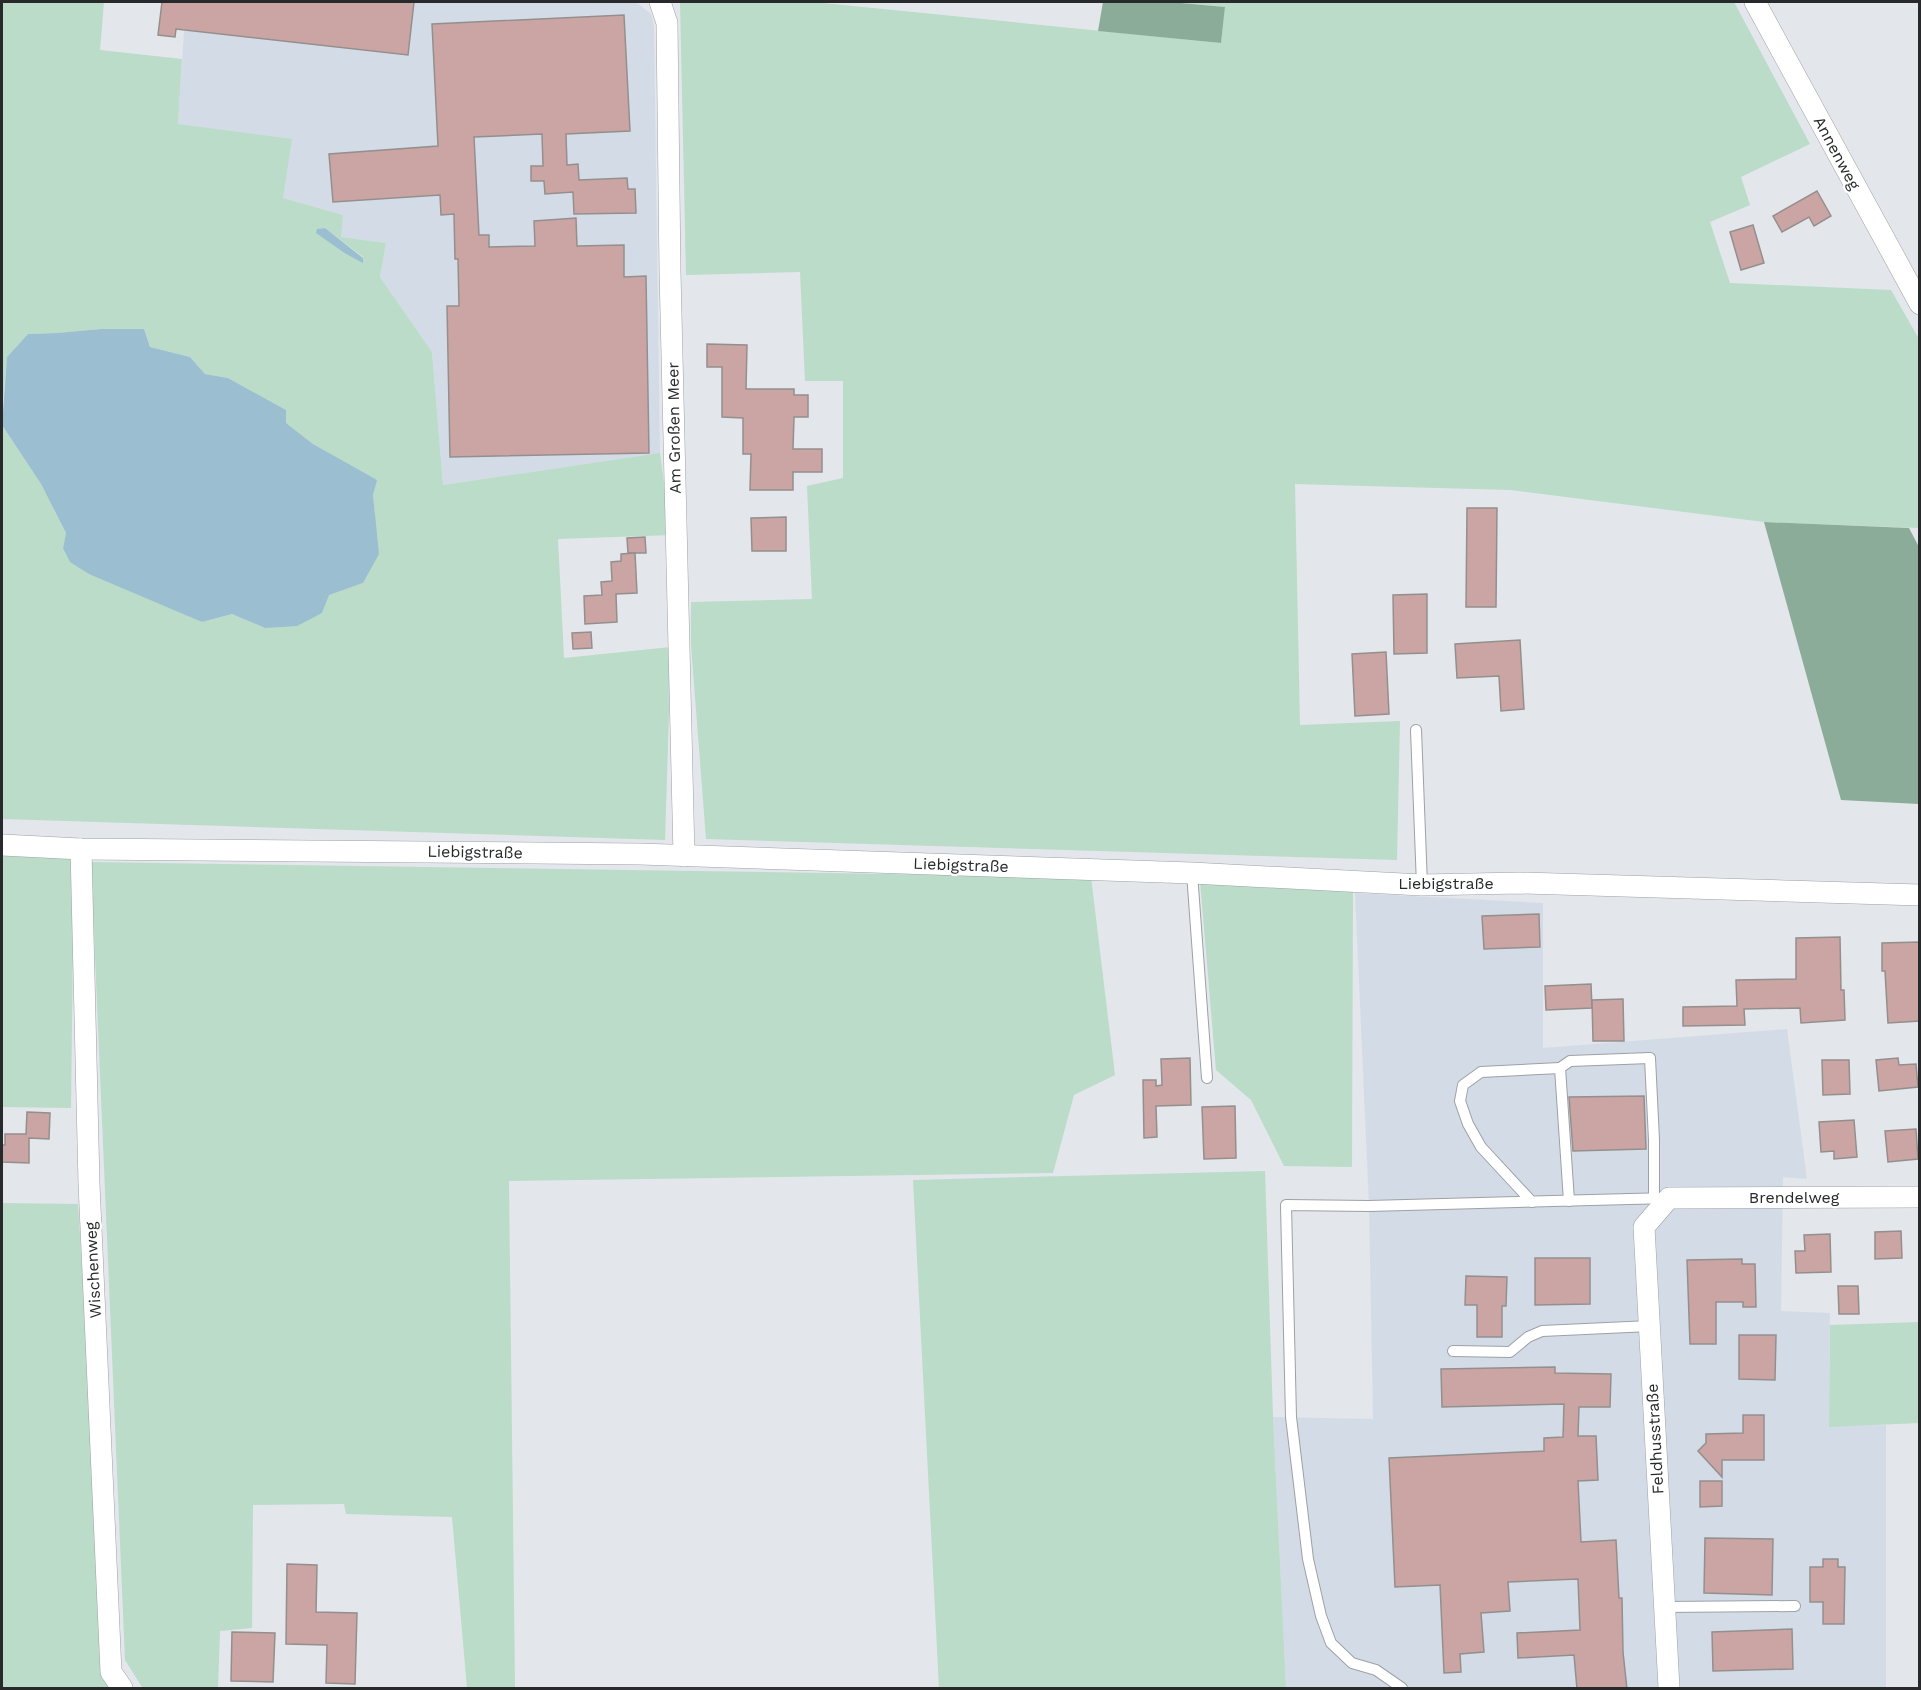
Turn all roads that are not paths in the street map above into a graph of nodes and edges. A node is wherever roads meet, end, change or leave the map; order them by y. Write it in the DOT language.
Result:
graph roads {
  1 [pos="660,2"];
  2 [pos="1755,2"];
  3 [pos="1920,304"];
  4 [pos="1416,730"];
  5 [pos="2,845"];
  6 [pos="81,849"];
  7 [pos="684,856"];
  8 [pos="1192,873"];
  9 [pos="1422,885"];
  10 [pos="1920,895"];
  11 [pos="1560,1068"];
  12 [pos="1207,1078"];
  13 [pos="1920,1197"];
  14 [pos="1662,1198"];
  15 [pos="1569,1201"];
  16 [pos="1532,1202"];
  17 [pos="1650,1326"];
  18 [pos="1453,1351"];
  19 [pos="1795,1606"];
  20 [pos="1664,1607"];
  21 [pos="122,1689"];
  22 [pos="1402,1689"];
  23 [pos="1669,1689"];
  1 -- 7 [label="street, Am Großen Meer"];
  2 -- 3 [label="street, Annenweg"];
  4 -- 9 [label="lane"];
  5 -- 6 [label="street, Liebigstraße"];
  6 -- 7 [label="street, Liebigstraße"];
  6 -- 21 [label="street, Wischenweg"];
  7 -- 8 [label="street, Liebigstraße"];
  8 -- 9 [label="street, Liebigstraße"];
  8 -- 12 [label="lane"];
  9 -- 10 [label="street, Liebigstraße"];
  11 -- 14 [label="lane"];
  11 -- 15 [label="lane"];
  11 -- 16 [label="lane"];
  13 -- 14 [label="street, Brendelweg"];
  14 -- 15 [label="lane"];
  14 -- 17 [label="street, Feldhusstraße"];
  15 -- 16 [label="lane"];
  16 -- 22 [label="lane"];
  17 -- 18 [label="lane"];
  17 -- 20 [label="street, Feldhusstraße"];
  19 -- 20 [label="lane"];
  20 -- 23 [label="street, Feldhusstraße"];
}
